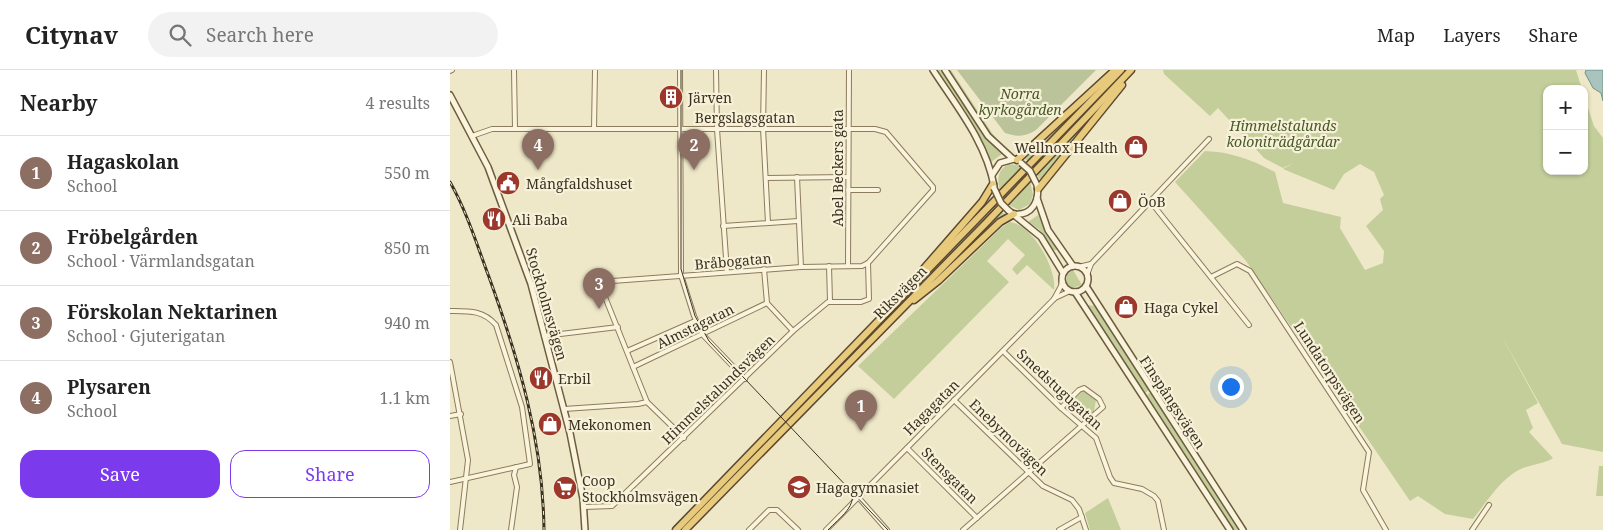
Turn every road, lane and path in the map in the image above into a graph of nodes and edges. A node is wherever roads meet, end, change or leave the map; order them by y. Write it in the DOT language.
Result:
graph roads {
  1 [pos="514,70"];
  2 [pos="595,70"];
  3 [pos="680,70"];
  4 [pos="716,70"];
  5 [pos="764,70"];
  6 [pos="849,70"];
  7 [pos="933,70"];
  8 [pos="945,70"];
  9 [pos="1115,70"];
  10 [pos="1122,70"];
  11 [pos="1133,70"];
  12 [pos="450,95"];
  13 [pos="717,128"];
  14 [pos="763,128"];
  15 [pos="848,128"];
  16 [pos="515,129"];
  17 [pos="594,129"];
  18 [pos="680,129"];
  19 [pos="472,136"];
  20 [pos="1210,140"];
  21 [pos="1017,160"];
  22 [pos="992,175"];
  23 [pos="766,178"];
  24 [pos="797,178"];
  25 [pos="848,178"];
  26 [pos="994,186"];
  27 [pos="1037,186"];
  28 [pos="848,190"];
  29 [pos="878,190"];
  30 [pos="1037,198"];
  31 [pos="1150,201"];
  32 [pos="1011,212"];
  33 [pos="798,221"];
  34 [pos="768,223"];
  35 [pos="723,226"];
  36 [pos="868,263"];
  37 [pos="1091,264"];
  38 [pos="829,266"];
  39 [pos="848,266"];
  40 [pos="1075,266"];
  41 [pos="801,267"];
  42 [pos="764,269"];
  43 [pos="726,272"];
  44 [pos="1087,274"];
  45 [pos="681,275"];
  46 [pos="1062,276"];
  47 [pos="1211,277"];
  48 [pos="1086,286"];
  49 [pos="1073,291"];
  50 [pos="830,301"];
  51 [pos="1052,301"];
  52 [pos="766,303"];
  53 [pos="897,303"];
  54 [pos="450,311"];
  55 [pos="899,311"];
  56 [pos="696,321"];
  57 [pos="1249,326"];
  58 [pos="618,327"];
  59 [pos="793,331"];
  60 [pos="703,335"];
  61 [pos="544,336"];
  62 [pos="627,351"];
  63 [pos="1003,351"];
  64 [pos="450,362"];
  65 [pos="633,367"];
  66 [pos="745,379"];
  67 [pos="954,400"];
  68 [pos="648,402"];
  69 [pos="1061,408"];
  70 [pos="564,409"];
  71 [pos="461,414"];
  72 [pos="450,416"];
  73 [pos="1082,426"];
  74 [pos="684,438"];
  75 [pos="907,448"];
  76 [pos="516,467"];
  77 [pos="1028,471"];
  78 [pos="465,479"];
  79 [pos="450,482"];
  80 [pos="858,498"];
  81 [pos="1489,505"];
  82 [pos="584,507"];
  83 [pos="1082,517"];
  84 [pos="977,518"];
  85 [pos="460,530"];
  86 [pos="511,530"];
  87 [pos="584,530"];
  88 [pos="676,530"];
  89 [pos="685,530"];
  90 [pos="749,530"];
  91 [pos="798,530"];
  92 [pos="826,530"];
  93 [pos="887,530"];
  94 [pos="963,530"];
  95 [pos="1059,530"];
  96 [pos="1086,530"];
  97 [pos="1164,530"];
  98 [pos="1230,530"];
  99 [pos="1243,530"];
  100 [pos="1386,530"];
  101 [pos="1472,530"];
  1 -- 16 [label="street"];
  2 -- 17 [label="street"];
  3 -- 18 [label="street"];
  4 -- 13 [label="street"];
  5 -- 14 [label="street"];
  6 -- 15 [label="street, Abel Beckers gata"];
  7 -- 22 [label="main road"];
  8 -- 21 [label="main road"];
  9 -- 21 [label="highway"];
  10 -- 53 [label="highway, Riksvägen"];
  11 -- 27 [label="highway"];
  11 -- 55 [label="highway, Riksvägen"];
  12 -- 19 [label="main road, Stockholmsvägen"];
  13 -- 14 [label="street, Bergslagsgatan"];
  13 -- 18 [label="street, Bergslagsgatan"];
  13 -- 35 [label="street"];
  14 -- 15 [label="street, Bergslagsgatan"];
  14 -- 23 [label="street"];
  15 -- 25 [label="street, Abel Beckers gata"];
  15 -- 36 [label="street, Bergslagsgatan"];
  16 -- 17 [label="street, Bergslagsgatan"];
  16 -- 19 [label="street, Bergslagsgatan"];
  17 -- 18 [label="street, Bergslagsgatan"];
  18 -- 45 [label="street"];
  19 -- 61 [label="main road, Stockholmsvägen"];
  20 -- 31 [label="street"];
  21 -- 22 [label="main road"];
  21 -- 27 [label="main road, bridge"];
  22 -- 26 [label="main road"];
  23 -- 24 [label="street"];
  23 -- 34 [label="street"];
  24 -- 25 [label="street"];
  24 -- 33 [label="street"];
  25 -- 28 [label="street, Abel Beckers gata"];
  26 -- 32 [label="main road, bridge"];
  26 -- 53 [label="highway"];
  27 -- 30 [label="main road"];
  28 -- 29 [label="street"];
  28 -- 39 [label="street, Abel Beckers gata"];
  30 -- 32 [label="main road"];
  30 -- 40 [label="main road"];
  31 -- 37 [label="street"];
  31 -- 47 [label="street"];
  32 -- 46 [label="main road"];
  32 -- 55 [label="highway"];
  33 -- 34 [label="street"];
  33 -- 41 [label="street"];
  34 -- 35 [label="street"];
  35 -- 43 [label="street"];
  36 -- 39 [label="street, Bråbogatan"];
  36 -- 50 [label="street"];
  37 -- 40 [label="street"];
  37 -- 44 [label="street"];
  38 -- 39 [label="street, Bråbogatan"];
  38 -- 41 [label="street, Bråbogatan"];
  38 -- 50 [label="street"];
  40 -- 44 [label="main road"];
  40 -- 46 [label="main road"];
  41 -- 42 [label="street, Bråbogatan"];
  42 -- 43 [label="street, Bråbogatan"];
  42 -- 52 [label="street"];
  43 -- 45 [label="street, Bråbogatan"];
  44 -- 48 [label="main road"];
  45 -- 56 [label="street"];
  45 -- 58 [label="street, Bråbogatan"];
  46 -- 49 [label="main road"];
  46 -- 51 [label="street, Hagagatan"];
  47 -- 57 [label="street"];
  47 -- 100 [label="street, Lundatorpsvägen"];
  48 -- 49 [label="main road"];
  48 -- 99 [label="main road, Finspångsvägen"];
  49 -- 51 [label="street, Hagagatan"];
  49 -- 98 [label="main road, Finspångsvägen"];
  50 -- 59 [label="street, Himmelstalundsvägen"];
  51 -- 63 [label="street, Hagagatan"];
  52 -- 59 [label="street"];
  52 -- 60 [label="street, Almstagatan"];
  53 -- 88 [label="highway, Riksvägen"];
  54 -- 76 [label="street"];
  55 -- 89 [label="highway, Riksvägen"];
  56 -- 60 [label="street"];
  56 -- 62 [label="street"];
  58 -- 61 [label="street"];
  58 -- 62 [label="street"];
  59 -- 66 [label="street, Himmelstalundsvägen"];
  60 -- 65 [label="street, Almstagatan"];
  60 -- 66 [label="street"];
  61 -- 70 [label="main road, Stockholmsvägen"];
  62 -- 65 [label="street"];
  63 -- 67 [label="street, Hagagatan"];
  63 -- 69 [label="street, Smedstugugatan"];
  64 -- 71 [label="street"];
  65 -- 68 [label="street"];
  66 -- 74 [label="street, Himmelstalundsvägen"];
  67 -- 75 [label="street, Hagagatan"];
  67 -- 77 [label="street, Enebymovägen"];
  68 -- 70 [label="street"];
  68 -- 74 [label="street"];
  69 -- 73 [label="street, Smedstugugatan"];
  69 -- 73 [label="street"];
  70 -- 82 [label="main road, Stockholmsvägen"];
  71 -- 72 [label="street"];
  71 -- 78 [label="street"];
  73 -- 77 [label="street"];
  73 -- 97 [label="street, Smedstugugatan"];
  74 -- 82 [label="street, Himmelstalundsvägen"];
  75 -- 80 [label="street, Hagagatan"];
  75 -- 84 [label="street, Stensgatan"];
  76 -- 78 [label="street"];
  76 -- 86 [label="street"];
  77 -- 83 [label="street, Enebymovägen"];
  77 -- 84 [label="street"];
  78 -- 79 [label="street"];
  78 -- 85 [label="street"];
  80 -- 92 [label="street, Hagagatan"];
  80 -- 93 [label="street"];
  81 -- 101 [label="street"];
  82 -- 87 [label="main road, Stockholmsvägen"];
  83 -- 95 [label="street"];
  83 -- 96 [label="street, Enebymovägen"];
  84 -- 94 [label="street"];
  90 -- 91 [label="street"];
}
